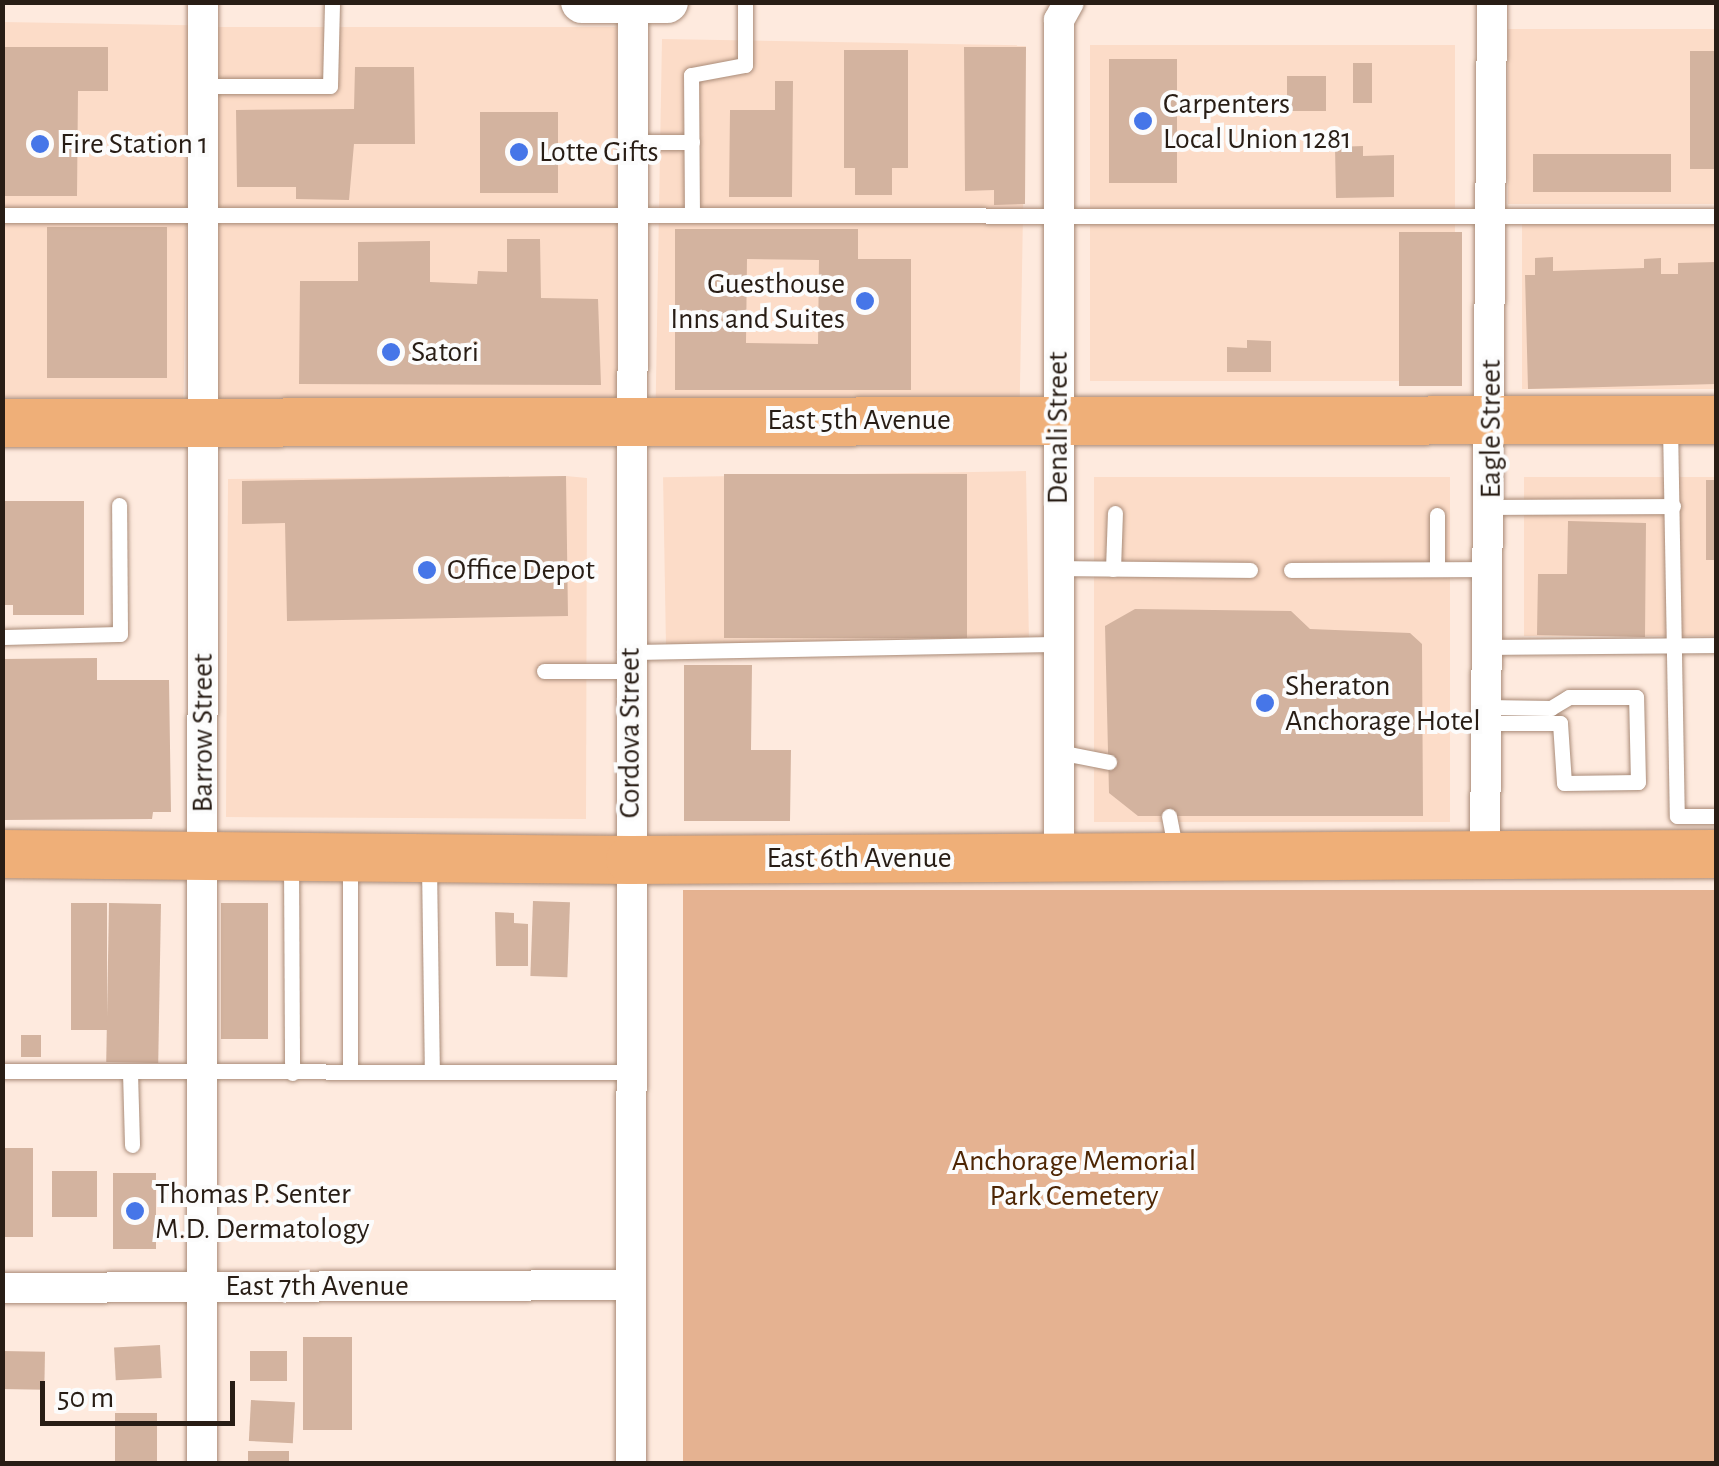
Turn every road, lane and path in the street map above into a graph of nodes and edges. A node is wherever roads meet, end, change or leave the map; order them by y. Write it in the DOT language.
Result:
graph roads {
  1 [pos="203,2"];
  2 [pos="332,2"];
  3 [pos="582,2"];
  4 [pos="667,2"];
  5 [pos="745,2"];
  6 [pos="1069,2"];
  7 [pos="1492,2"];
  8 [pos="633,3"];
  9 [pos="203,86"];
  10 [pos="632,142"];
  11 [pos="692,142"];
  12 [pos="2,215"];
  13 [pos="203,215"];
  14 [pos="631,215"];
  15 [pos="692,215"];
  16 [pos="1058,215"];
  17 [pos="1492,216"];
  18 [pos="1716,216"];
  19 [pos="629,420"];
  20 [pos="1057,420"];
  21 [pos="1491,420"];
  22 [pos="1693,420"];
  23 [pos="2,422"];
  24 [pos="204,422"];
  25 [pos="119,505"];
  26 [pos="1672,506"];
  27 [pos="1490,507"];
  28 [pos="1114,513"];
  29 [pos="1437,515"];
  30 [pos="1058,568"];
  31 [pos="1113,569"];
  32 [pos="1437,569"];
  33 [pos="1489,569"];
  34 [pos="1250,570"];
  35 [pos="1291,570"];
  36 [pos="2,636"];
  37 [pos="1058,644"];
  38 [pos="1716,645"];
  39 [pos="1674,646"];
  40 [pos="1488,647"];
  41 [pos="630,662"];
  42 [pos="544,671"];
  43 [pos="1487,715"];
  44 [pos="1059,752"];
  45 [pos="1109,762"];
  46 [pos="1716,816"];
  47 [pos="203,852"];
  48 [pos="291,853"];
  49 [pos="2,854"];
  50 [pos="1716,854"];
  51 [pos="350,855"];
  52 [pos="1485,855"];
  53 [pos="429,856"];
  54 [pos="1059,856"];
  55 [pos="630,860"];
  56 [pos="2,1070"];
  57 [pos="130,1072"];
  58 [pos="203,1072"];
  59 [pos="292,1072"];
  60 [pos="350,1072"];
  61 [pos="432,1072"];
  62 [pos="630,1072"];
  63 [pos="132,1145"];
  64 [pos="631,1285"];
  65 [pos="202,1286"];
  66 [pos="2,1288"];
  67 [pos="202,1464"];
  68 [pos="631,1464"];
  1 -- 9 [label="street, Barrow Street"];
  2 -- 9 [label="lane"];
  3 -- 8 [label="main road"];
  4 -- 8 [label="main road"];
  5 -- 11 [label="lane"];
  6 -- 16 [label="street, Denali Street"];
  7 -- 17 [label="street, Eagle Street"];
  8 -- 10 [label="street, Cordova Street"];
  9 -- 13 [label="street, Barrow Street"];
  10 -- 11 [label="lane"];
  10 -- 14 [label="street, Cordova Street"];
  11 -- 15 [label="lane"];
  12 -- 13 [label="lane"];
  13 -- 14 [label="lane"];
  13 -- 24 [label="street, Barrow Street"];
  14 -- 15 [label="lane"];
  14 -- 19 [label="street, Cordova Street"];
  15 -- 16 [label="lane"];
  16 -- 17 [label="lane"];
  16 -- 20 [label="street, Denali Street"];
  17 -- 18 [label="lane"];
  17 -- 21 [label="street, Eagle Street"];
  19 -- 20 [label="main road, East 5th Avenue"];
  19 -- 24 [label="main road, East 5th Avenue"];
  19 -- 41 [label="street, Cordova Street"];
  20 -- 21 [label="main road, East 5th Avenue"];
  20 -- 30 [label="street, Denali Street"];
  21 -- 22 [label="main road, East 5th Avenue"];
  21 -- 27 [label="street, Eagle Street"];
  22 -- 26 [label="lane"];
  23 -- 24 [label="main road, East 5th Avenue"];
  24 -- 47 [label="street, Barrow Street"];
  25 -- 36 [label="lane"];
  26 -- 27 [label="lane"];
  26 -- 39 [label="lane"];
  27 -- 33 [label="street, Eagle Street"];
  28 -- 31 [label="lane"];
  29 -- 32 [label="lane"];
  30 -- 31 [label="lane"];
  30 -- 37 [label="street, Denali Street"];
  31 -- 34 [label="lane"];
  32 -- 33 [label="lane"];
  32 -- 35 [label="lane"];
  33 -- 40 [label="street, Eagle Street"];
  37 -- 41 [label="lane"];
  37 -- 44 [label="street, Denali Street"];
  38 -- 39 [label="lane"];
  39 -- 40 [label="lane"];
  39 -- 46 [label="lane"];
  40 -- 43 [label="street, Eagle Street"];
  41 -- 42 [label="lane"];
  41 -- 55 [label="street, Cordova Street"];
  43 -- 43 [label="lane"];
  43 -- 52 [label="street, Eagle Street"];
  44 -- 45 [label="lane"];
  44 -- 54 [label="street, Denali Street"];
  47 -- 48 [label="main road, East 6th Avenue"];
  47 -- 49 [label="main road, East 6th Avenue"];
  47 -- 58 [label="street, Barrow Street"];
  48 -- 51 [label="main road, East 6th Avenue"];
  48 -- 59 [label="lane"];
  50 -- 52 [label="main road, East 6th Avenue"];
  51 -- 53 [label="main road, East 6th Avenue"];
  51 -- 60 [label="lane"];
  52 -- 54 [label="main road, East 6th Avenue"];
  53 -- 55 [label="main road, East 6th Avenue"];
  53 -- 61 [label="lane"];
  54 -- 55 [label="main road, East 6th Avenue"];
  55 -- 62 [label="street, Cordova Street"];
  56 -- 57 [label="lane"];
  57 -- 58 [label="lane"];
  57 -- 63 [label="lane"];
  58 -- 59 [label="lane"];
  58 -- 65 [label="street, Barrow Street"];
  59 -- 60 [label="lane"];
  60 -- 61 [label="lane"];
  61 -- 62 [label="lane"];
  62 -- 64 [label="street, Cordova Street"];
  64 -- 65 [label="street, East 7th Avenue"];
  64 -- 68 [label="street, Cordova Street"];
  65 -- 66 [label="street, East 7th Avenue"];
  65 -- 67 [label="street, Barrow Street"];
}
